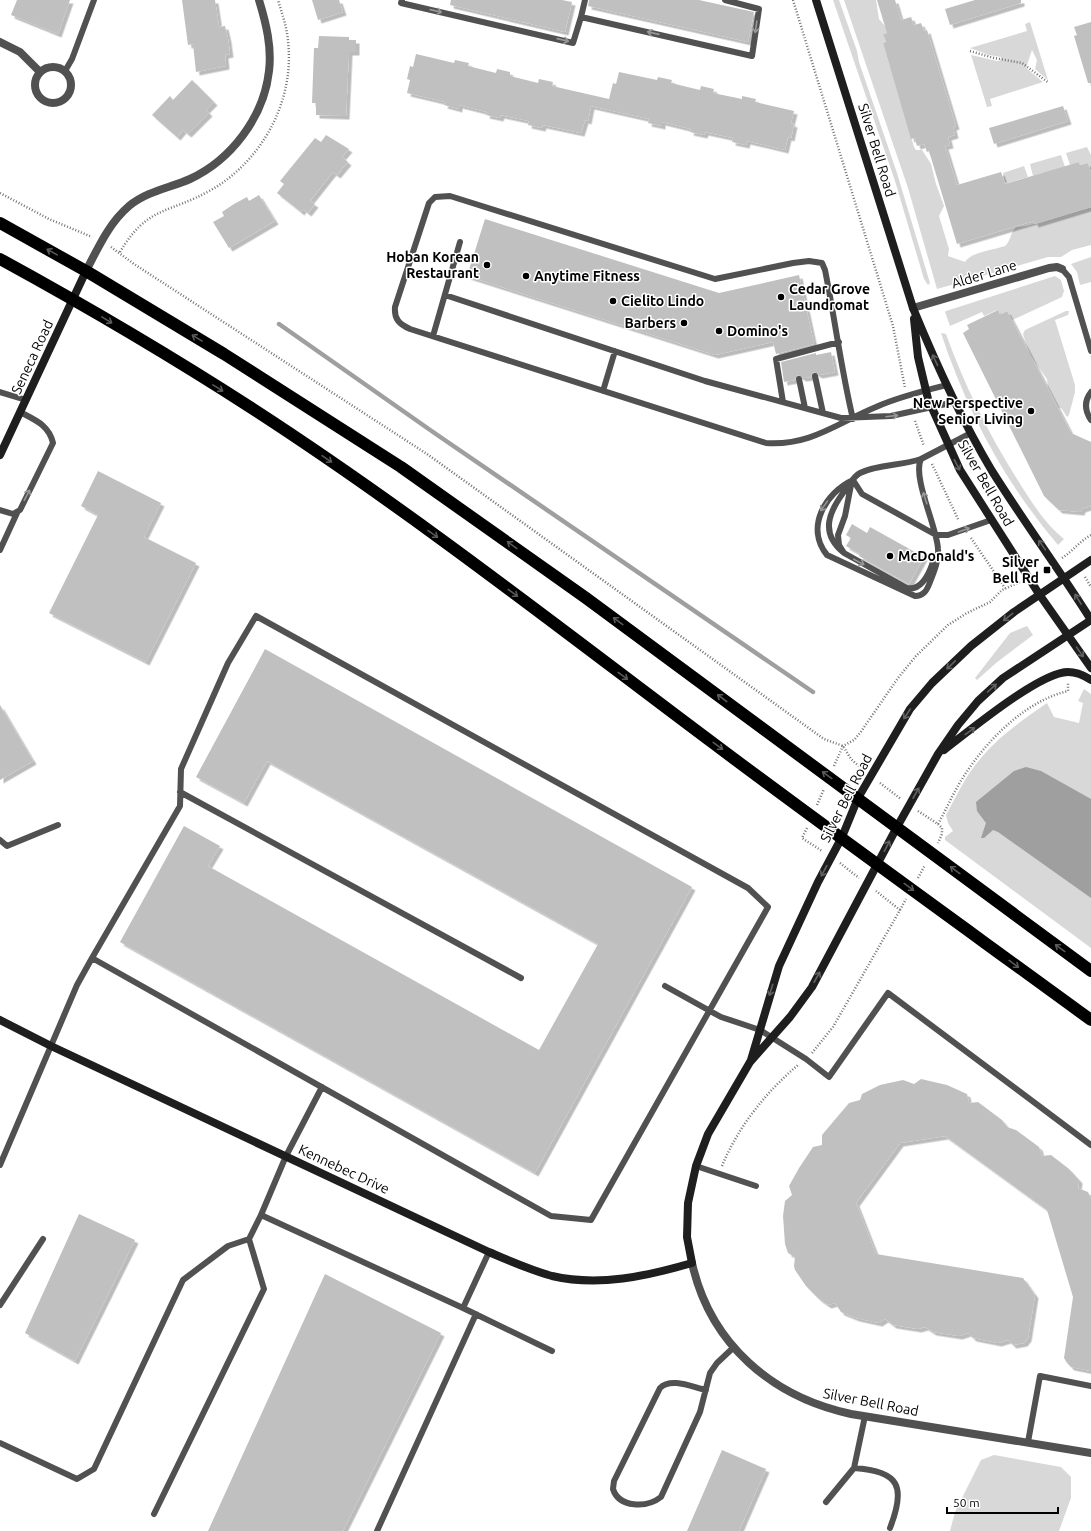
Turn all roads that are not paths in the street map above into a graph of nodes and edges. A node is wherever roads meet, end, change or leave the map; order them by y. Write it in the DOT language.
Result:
graph roads {
  1 [pos="94,0"];
  2 [pos="259,0"];
  3 [pos="402,0"];
  4 [pos="585,0"];
  5 [pos="725,0"];
  6 [pos="816,0"];
  7 [pos="581,17"];
  8 [pos="0,42"];
  9 [pos="65,71"];
  10 [pos="40,72"];
  11 [pos="0,223"];
  12 [pos="460,242"];
  13 [pos="0,259"];
  14 [pos="1062,268"];
  15 [pos="86,271"];
  16 [pos="445,295"];
  17 [pos="73,300"];
  18 [pos="913,308"];
  19 [pos="432,336"];
  20 [pos="839,342"];
  21 [pos="810,350"];
  22 [pos="615,351"];
  23 [pos="1091,351"];
  24 [pos="812,356"];
  25 [pos="816,376"];
  26 [pos="799,379"];
  27 [pos="946,385"];
  28 [pos="926,390"];
  29 [pos="603,391"];
  30 [pos="0,392"];
  31 [pos="1091,392"];
  32 [pos="26,400"];
  33 [pos="783,402"];
  34 [pos="954,402"];
  35 [pos="805,408"];
  36 [pos="932,409"];
  37 [pos="20,412"];
  38 [pos="823,413"];
  39 [pos="853,419"];
  40 [pos="1091,420"];
  41 [pos="971,433"];
  42 [pos="948,446"];
  43 [pos="0,455"];
  44 [pos="921,459"];
  45 [pos="853,480"];
  46 [pos="0,510"];
  47 [pos="17,513"];
  48 [pos="991,520"];
  49 [pos="936,535"];
  50 [pos="0,550"];
  51 [pos="844,553"];
  52 [pos="1091,560"];
  53 [pos="1064,577"];
  54 [pos="1040,594"];
  55 [pos="1091,620"];
  56 [pos="1068,635"];
  57 [pos="1091,668"];
  58 [pos="1091,680"];
  59 [pos="938,754"];
  60 [pos="180,792"];
  61 [pos="858,798"];
  62 [pos="58,825"];
  63 [pos="897,827"];
  64 [pos="842,837"];
  65 [pos="0,840"];
  66 [pos="878,864"];
  67 [pos="92,958"];
  68 [pos="1091,971"];
  69 [pos="521,978"];
  70 [pos="665,986"];
  71 [pos="710,1011"];
  72 [pos="0,1020"];
  73 [pos="1091,1020"];
  74 [pos="760,1030"];
  75 [pos="772,1037"];
  76 [pos="51,1046"];
  77 [pos="750,1062"];
  78 [pos="322,1087"];
  79 [pos="1091,1145"];
  80 [pos="286,1156"];
  81 [pos="0,1165"];
  82 [pos="696,1166"];
  83 [pos="756,1186"];
  84 [pos="260,1215"];
  85 [pos="43,1239"];
  86 [pos="249,1239"];
  87 [pos="489,1252"];
  88 [pos="692,1263"];
  89 [pos="0,1304"];
  90 [pos="463,1308"];
  91 [pos="476,1314"];
  92 [pos="734,1347"];
  93 [pos="552,1351"];
  94 [pos="1091,1386"];
  95 [pos="706,1390"];
  96 [pos="865,1416"];
  97 [pos="1028,1442"];
  98 [pos="0,1443"];
  99 [pos="1091,1453"];
  100 [pos="854,1468"];
  101 [pos="826,1502"];
  102 [pos="154,1514"];
  103 [pos="890,1528"];
  104 [pos="378,1531"];
  1 -- 9 [label="lane"];
  2 -- 15 [label="street"];
  3 -- 7 [label="lane, one-way"];
  4 -- 7 [label="lane"];
  5 -- 7 [label="lane, one-way"];
  6 -- 18 [label="street, Silver Bell Road"];
  8 -- 10 [label="street"];
  9 -- 10 [label="street"];
  9 -- 10 [label="street"];
  15 -- 11 [label="highway, one-way"];
  12 -- 16 [label="lane"];
  13 -- 17 [label="highway"];
  14 -- 18 [label="street, Alder Lane"];
  14 -- 23 [label="lane"];
  15 -- 17 [label="street, Seneca Road"];
  61 -- 15 [label="highway, one-way"];
  16 -- 19 [label="lane"];
  16 -- 22 [label="lane"];
  17 -- 32 [label="street, Seneca Road"];
  17 -- 64 [label="highway, one-way"];
  27 -- 18 [label="street, Silver Bell Road, one-way"];
  18 -- 28 [label="street, Silver Bell Road"];
  19 -- 20 [label="lane"];
  19 -- 29 [label="lane"];
  20 -- 21 [label="lane"];
  20 -- 39 [label="lane"];
  21 -- 24 [label="lane"];
  21 -- 33 [label="lane"];
  22 -- 29 [label="lane"];
  22 -- 33 [label="lane"];
  25 -- 38 [label="lane"];
  26 -- 35 [label="lane"];
  27 -- 28 [label="lane"];
  27 -- 34 [label="street, Silver Bell Road"];
  28 -- 36 [label="street, Silver Bell Road"];
  28 -- 39 [label="lane"];
  29 -- 39 [label="lane"];
  30 -- 32 [label="lane"];
  31 -- 40 [label="lane"];
  32 -- 37 [label="street, Seneca Road"];
  33 -- 35 [label="lane"];
  34 -- 36 [label="lane"];
  34 -- 41 [label="street, Silver Bell Road"];
  35 -- 38 [label="lane"];
  39 -- 36 [label="lane, one-way"];
  36 -- 42 [label="street, Silver Bell Road"];
  37 -- 43 [label="street, Seneca Road"];
  47 -- 37 [label="lane, one-way"];
  38 -- 39 [label="lane"];
  41 -- 42 [label="lane"];
  53 -- 41 [label="street, Silver Bell Road, one-way"];
  42 -- 44 [label="lane"];
  42 -- 48 [label="street, Silver Bell Road, one-way"];
  44 -- 45 [label="lane"];
  49 -- 44 [label="lane, one-way"];
  45 -- 49 [label="lane"];
  45 -- 49 [label="lane, one-way"];
  45 -- 51 [label="lane"];
  45 -- 51 [label="lane"];
  46 -- 47 [label="lane"];
  47 -- 50 [label="lane"];
  49 -- 48 [label="lane, one-way"];
  48 -- 54 [label="street, Silver Bell Road"];
  51 -- 49 [label="lane, one-way"];
  52 -- 53 [label="street"];
  53 -- 54 [label="street, Silver Bell Road"];
  55 -- 53 [label="street, Silver Bell Road, one-way"];
  54 -- 56 [label="street, Silver Bell Road"];
  54 -- 61 [label="street, Silver Bell Road, one-way"];
  55 -- 56 [label="street, Silver Bell Road"];
  56 -- 57 [label="street, one-way"];
  59 -- 56 [label="street, Silver Bell Road, one-way"];
  59 -- 58 [label="street, one-way"];
  63 -- 59 [label="street, Silver Bell Road, one-way"];
  60 -- 67 [label="lane"];
  60 -- 69 [label="lane"];
  60 -- 71 [label="lane"];
  61 -- 63 [label="highway"];
  61 -- 64 [label="street, Silver Bell Road"];
  62 -- 65 [label="lane"];
  66 -- 63 [label="street, Silver Bell Road, one-way"];
  68 -- 63 [label="highway, one-way"];
  64 -- 66 [label="highway"];
  64 -- 74 [label="street, Silver Bell Road, one-way"];
  66 -- 73 [label="highway, one-way"];
  75 -- 66 [label="street, Silver Bell Road, one-way"];
  67 -- 76 [label="lane"];
  67 -- 78 [label="lane"];
  70 -- 71 [label="lane"];
  71 -- 74 [label="lane"];
  71 -- 78 [label="lane"];
  72 -- 76 [label="street, Kennebec Drive"];
  74 -- 75 [label="lane"];
  74 -- 77 [label="street, Silver Bell Road"];
  75 -- 77 [label="street, Silver Bell Road"];
  75 -- 79 [label="lane"];
  76 -- 80 [label="street, Kennebec Drive"];
  76 -- 81 [label="lane"];
  77 -- 82 [label="street, Silver Bell Road"];
  78 -- 80 [label="lane"];
  80 -- 84 [label="lane"];
  80 -- 87 [label="street, Kennebec Drive"];
  82 -- 83 [label="lane"];
  82 -- 88 [label="street, Silver Bell Road"];
  84 -- 86 [label="lane"];
  84 -- 90 [label="lane"];
  85 -- 89 [label="lane"];
  86 -- 98 [label="lane"];
  86 -- 102 [label="lane"];
  87 -- 88 [label="street, Kennebec Drive"];
  87 -- 90 [label="lane"];
  88 -- 92 [label="street, Silver Bell Road"];
  90 -- 91 [label="lane"];
  91 -- 93 [label="lane"];
  91 -- 104 [label="lane"];
  92 -- 95 [label="lane"];
  92 -- 96 [label="street, Silver Bell Road"];
  94 -- 97 [label="lane"];
  95 -- 95 [label="lane"];
  96 -- 97 [label="street, Silver Bell Road"];
  96 -- 100 [label="lane"];
  97 -- 99 [label="street, Silver Bell Road"];
  100 -- 101 [label="lane"];
  100 -- 103 [label="lane"];
}
